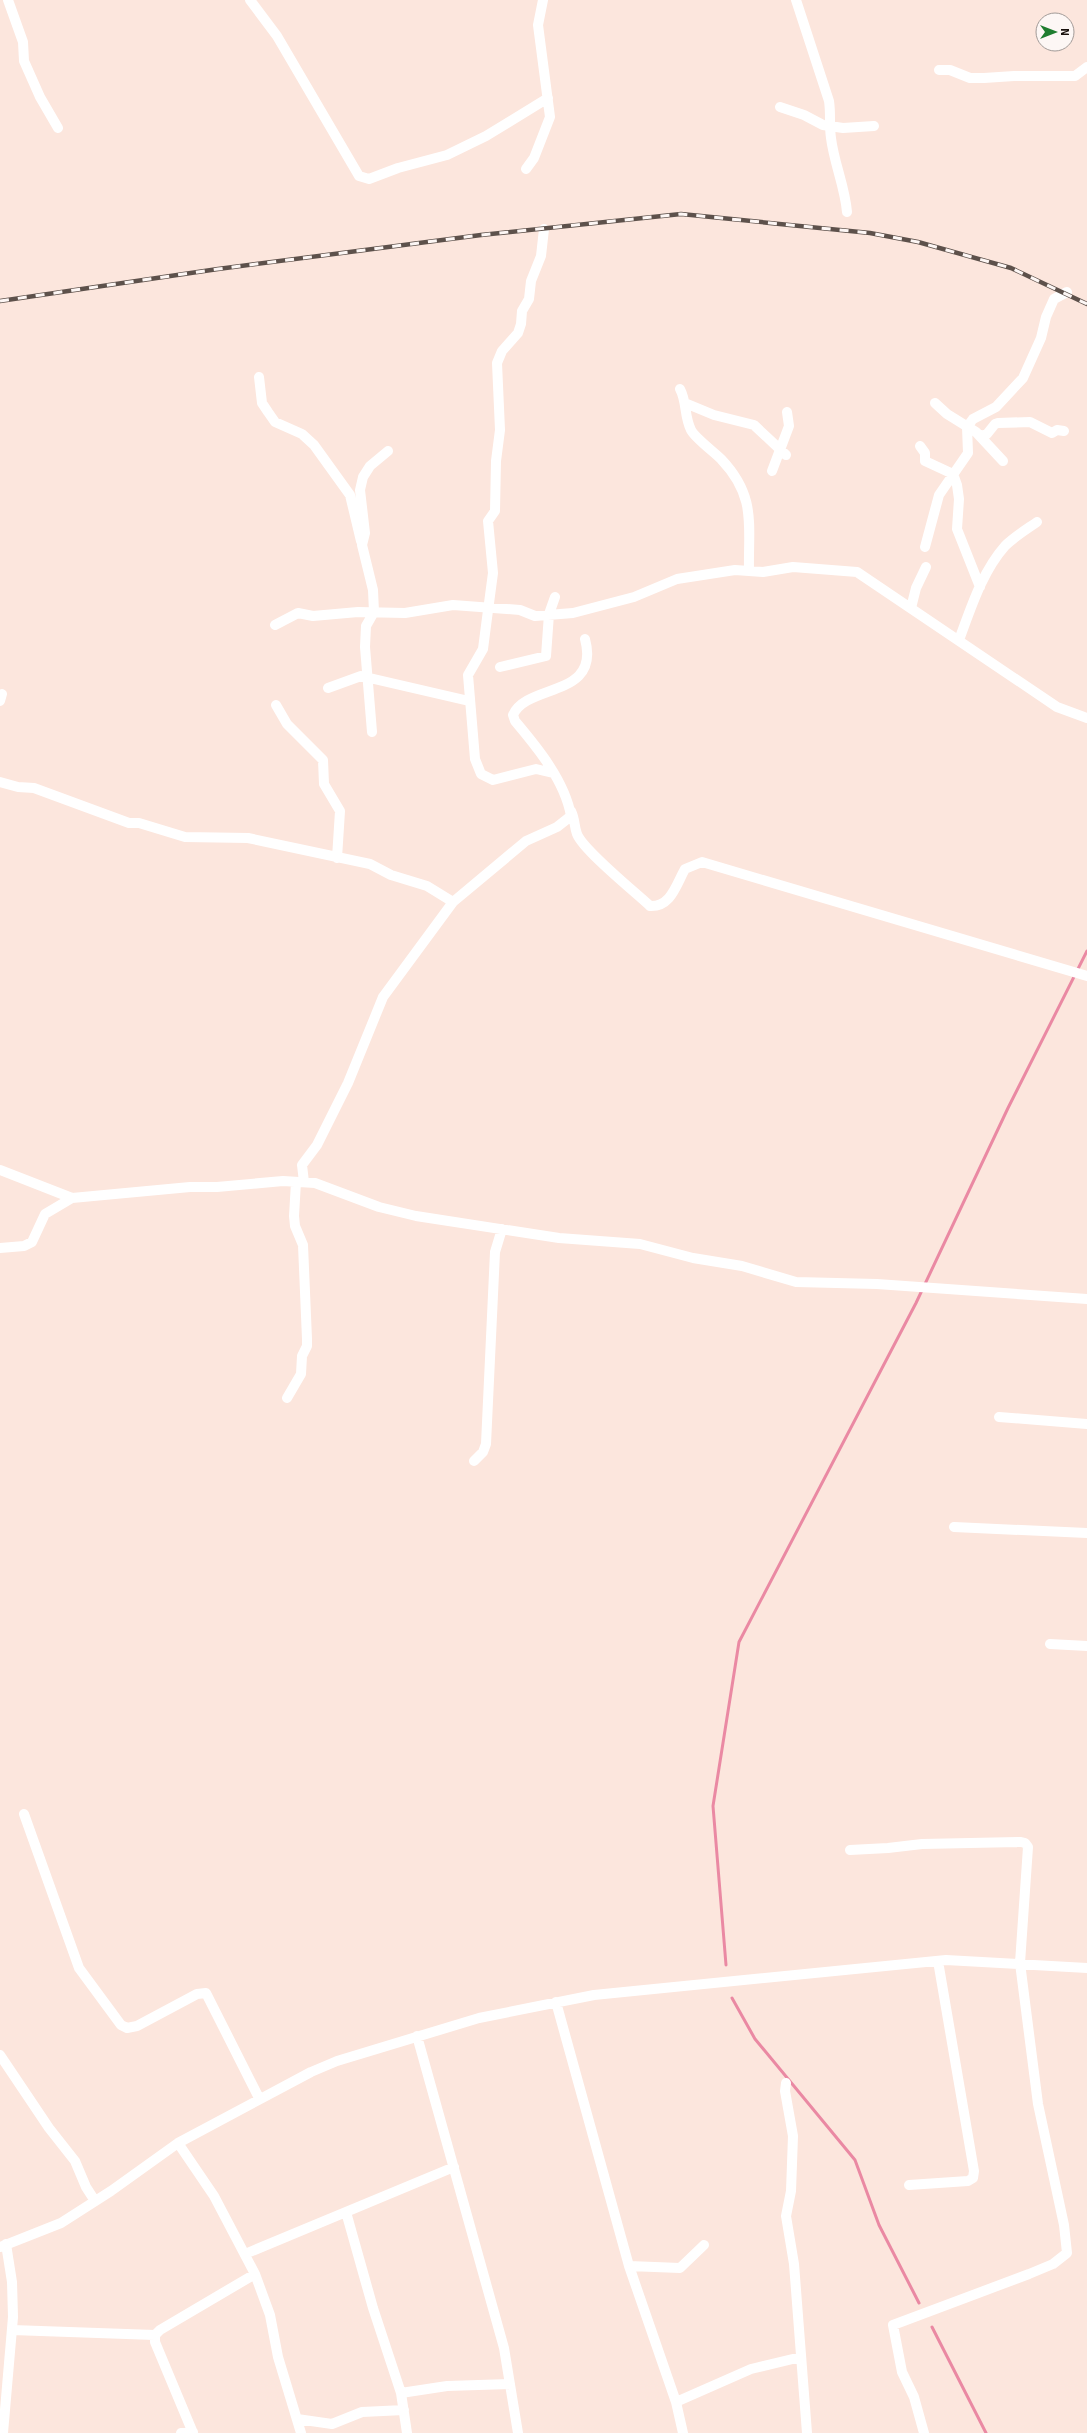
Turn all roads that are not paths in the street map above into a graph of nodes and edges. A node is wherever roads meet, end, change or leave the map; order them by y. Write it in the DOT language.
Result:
graph roads {
  1 [pos="8,0"];
  2 [pos="250,0"];
  3 [pos="543,0"];
  4 [pos="796,0"];
  5 [pos="1087,67"];
  6 [pos="939,70"];
  7 [pos="548,98"];
  8 [pos="780,107"];
  9 [pos="830,125"];
  10 [pos="874,126"];
  11 [pos="58,128"];
  12 [pos="526,170"];
  13 [pos="847,212"];
  14 [pos="544,229"];
  15 [pos="1067,292"];
  16 [pos="259,377"];
  17 [pos="680,389"];
  18 [pos="685,403"];
  19 [pos="935,403"];
  20 [pos="787,412"];
  21 [pos="967,427"];
  22 [pos="1064,431"];
  23 [pos="980,436"];
  24 [pos="920,446"];
  25 [pos="388,451"];
  26 [pos="783,452"];
  27 [pos="1003,461"];
  28 [pos="772,471"];
  29 [pos="953,474"];
  30 [pos="1037,522"];
  31 [pos="362,545"];
  32 [pos="925,547"];
  33 [pos="926,567"];
  34 [pos="749,571"];
  35 [pos="980,587"];
  36 [pos="555,597"];
  37 [pos="488,608"];
  38 [pos="911,608"];
  39 [pos="374,612"];
  40 [pos="549,614"];
  41 [pos="275,624"];
  42 [pos="585,639"];
  43 [pos="959,640"];
  44 [pos="500,667"];
  45 [pos="368,678"];
  46 [pos="328,688"];
  47 [pos="469,701"];
  48 [pos="276,705"];
  49 [pos="1087,718"];
  50 [pos="372,732"];
  51 [pos="553,773"];
  52 [pos="0,782"];
  53 [pos="570,809"];
  54 [pos="337,858"];
  55 [pos="453,902"];
  56 [pos="1087,976"];
  57 [pos="0,1170"];
  58 [pos="300,1182"];
  59 [pos="72,1198"];
  60 [pos="502,1229"];
  61 [pos="0,1248"];
  62 [pos="1087,1299"];
  63 [pos="287,1398"];
  64 [pos="998,1417"];
  65 [pos="1087,1424"];
  66 [pos="474,1461"];
  67 [pos="954,1527"];
  68 [pos="1087,1533"];
  69 [pos="1050,1644"];
  70 [pos="1087,1646"];
  71 [pos="24,1814"];
  72 [pos="850,1850"];
  73 [pos="938,1961"];
  74 [pos="1020,1963"];
  75 [pos="1087,1968"];
  76 [pos="556,2002"];
  77 [pos="417,2036"];
  78 [pos="0,2055"];
  79 [pos="786,2083"];
  80 [pos="259,2098"];
  81 [pos="178,2143"];
  82 [pos="454,2167"];
  83 [pos="909,2185"];
  84 [pos="95,2201"];
  85 [pos="346,2212"];
  86 [pos="704,2245"];
  87 [pos="3,2246"];
  88 [pos="245,2254"];
  89 [pos="629,2266"];
  90 [pos="255,2274"];
  91 [pos="12,2330"];
  92 [pos="156,2335"];
  93 [pos="801,2357"];
  94 [pos="510,2384"];
  95 [pos="401,2393"];
  96 [pos="676,2402"];
  97 [pos="404,2410"];
  98 [pos="297,2419"];
  99 [pos="193,2432"];
  100 [pos="3,2433"];
  101 [pos="181,2433"];
  102 [pos="301,2433"];
  103 [pos="407,2433"];
  104 [pos="518,2433"];
  105 [pos="683,2433"];
  106 [pos="807,2433"];
  107 [pos="924,2433"];
  1 -- 11 [label="street"];
  2 -- 7 [label="street"];
  3 -- 7 [label="street"];
  4 -- 9 [label="street"];
  5 -- 6 [label="street"];
  7 -- 12 [label="street"];
  8 -- 9 [label="street"];
  9 -- 10 [label="street"];
  9 -- 13 [label="street"];
  14 -- 37 [label="street"];
  15 -- 21 [label="street"];
  16 -- 31 [label="street"];
  17 -- 18 [label="street"];
  18 -- 26 [label="street"];
  18 -- 34 [label="street"];
  19 -- 21 [label="street"];
  20 -- 26 [label="street"];
  21 -- 23 [label="street"];
  21 -- 29 [label="street"];
  22 -- 23 [label="street"];
  23 -- 27 [label="street"];
  24 -- 29 [label="street"];
  25 -- 31 [label="street"];
  26 -- 28 [label="street"];
  29 -- 32 [label="street"];
  29 -- 35 [label="street"];
  30 -- 35 [label="street"];
  31 -- 39 [label="street"];
  33 -- 38 [label="street"];
  34 -- 38 [label="street"];
  34 -- 40 [label="street"];
  35 -- 43 [label="street"];
  36 -- 40 [label="street"];
  37 -- 39 [label="street"];
  37 -- 40 [label="street"];
  37 -- 47 [label="street"];
  38 -- 43 [label="street"];
  39 -- 41 [label="street"];
  39 -- 45 [label="street"];
  40 -- 44 [label="street"];
  42 -- 51 [label="street"];
  43 -- 49 [label="street"];
  45 -- 46 [label="street"];
  45 -- 47 [label="street"];
  45 -- 50 [label="street"];
  47 -- 51 [label="street"];
  48 -- 54 [label="street"];
  51 -- 53 [label="street"];
  52 -- 54 [label="street"];
  53 -- 55 [label="street"];
  53 -- 56 [label="street"];
  54 -- 55 [label="street"];
  55 -- 58 [label="street"];
  57 -- 59 [label="street"];
  58 -- 59 [label="street"];
  58 -- 60 [label="street"];
  58 -- 63 [label="street"];
  59 -- 61 [label="street"];
  60 -- 62 [label="street"];
  60 -- 66 [label="street"];
  64 -- 65 [label="street"];
  67 -- 68 [label="street"];
  69 -- 70 [label="street"];
  71 -- 80 [label="street"];
  72 -- 74 [label="street"];
  73 -- 74 [label="street"];
  73 -- 76 [label="street"];
  73 -- 83 [label="street"];
  74 -- 75 [label="street"];
  74 -- 107 [label="street"];
  76 -- 77 [label="street"];
  76 -- 89 [label="street"];
  77 -- 80 [label="street"];
  77 -- 82 [label="street"];
  78 -- 84 [label="street"];
  79 -- 93 [label="street"];
  80 -- 81 [label="street"];
  81 -- 84 [label="street"];
  81 -- 88 [label="street"];
  82 -- 85 [label="street"];
  82 -- 94 [label="street"];
  84 -- 87 [label="street"];
  85 -- 88 [label="street"];
  85 -- 95 [label="street"];
  86 -- 89 [label="street"];
  87 -- 91 [label="street"];
  88 -- 90 [label="street"];
  89 -- 96 [label="street"];
  90 -- 92 [label="street"];
  90 -- 98 [label="street"];
  91 -- 92 [label="street"];
  91 -- 100 [label="street"];
  92 -- 99 [label="street"];
  93 -- 96 [label="street"];
  93 -- 106 [label="street"];
  94 -- 95 [label="street"];
  94 -- 104 [label="street"];
  95 -- 97 [label="street"];
  96 -- 105 [label="street"];
  97 -- 98 [label="street"];
  97 -- 103 [label="street"];
  98 -- 102 [label="street"];
  99 -- 101 [label="street"];
}
